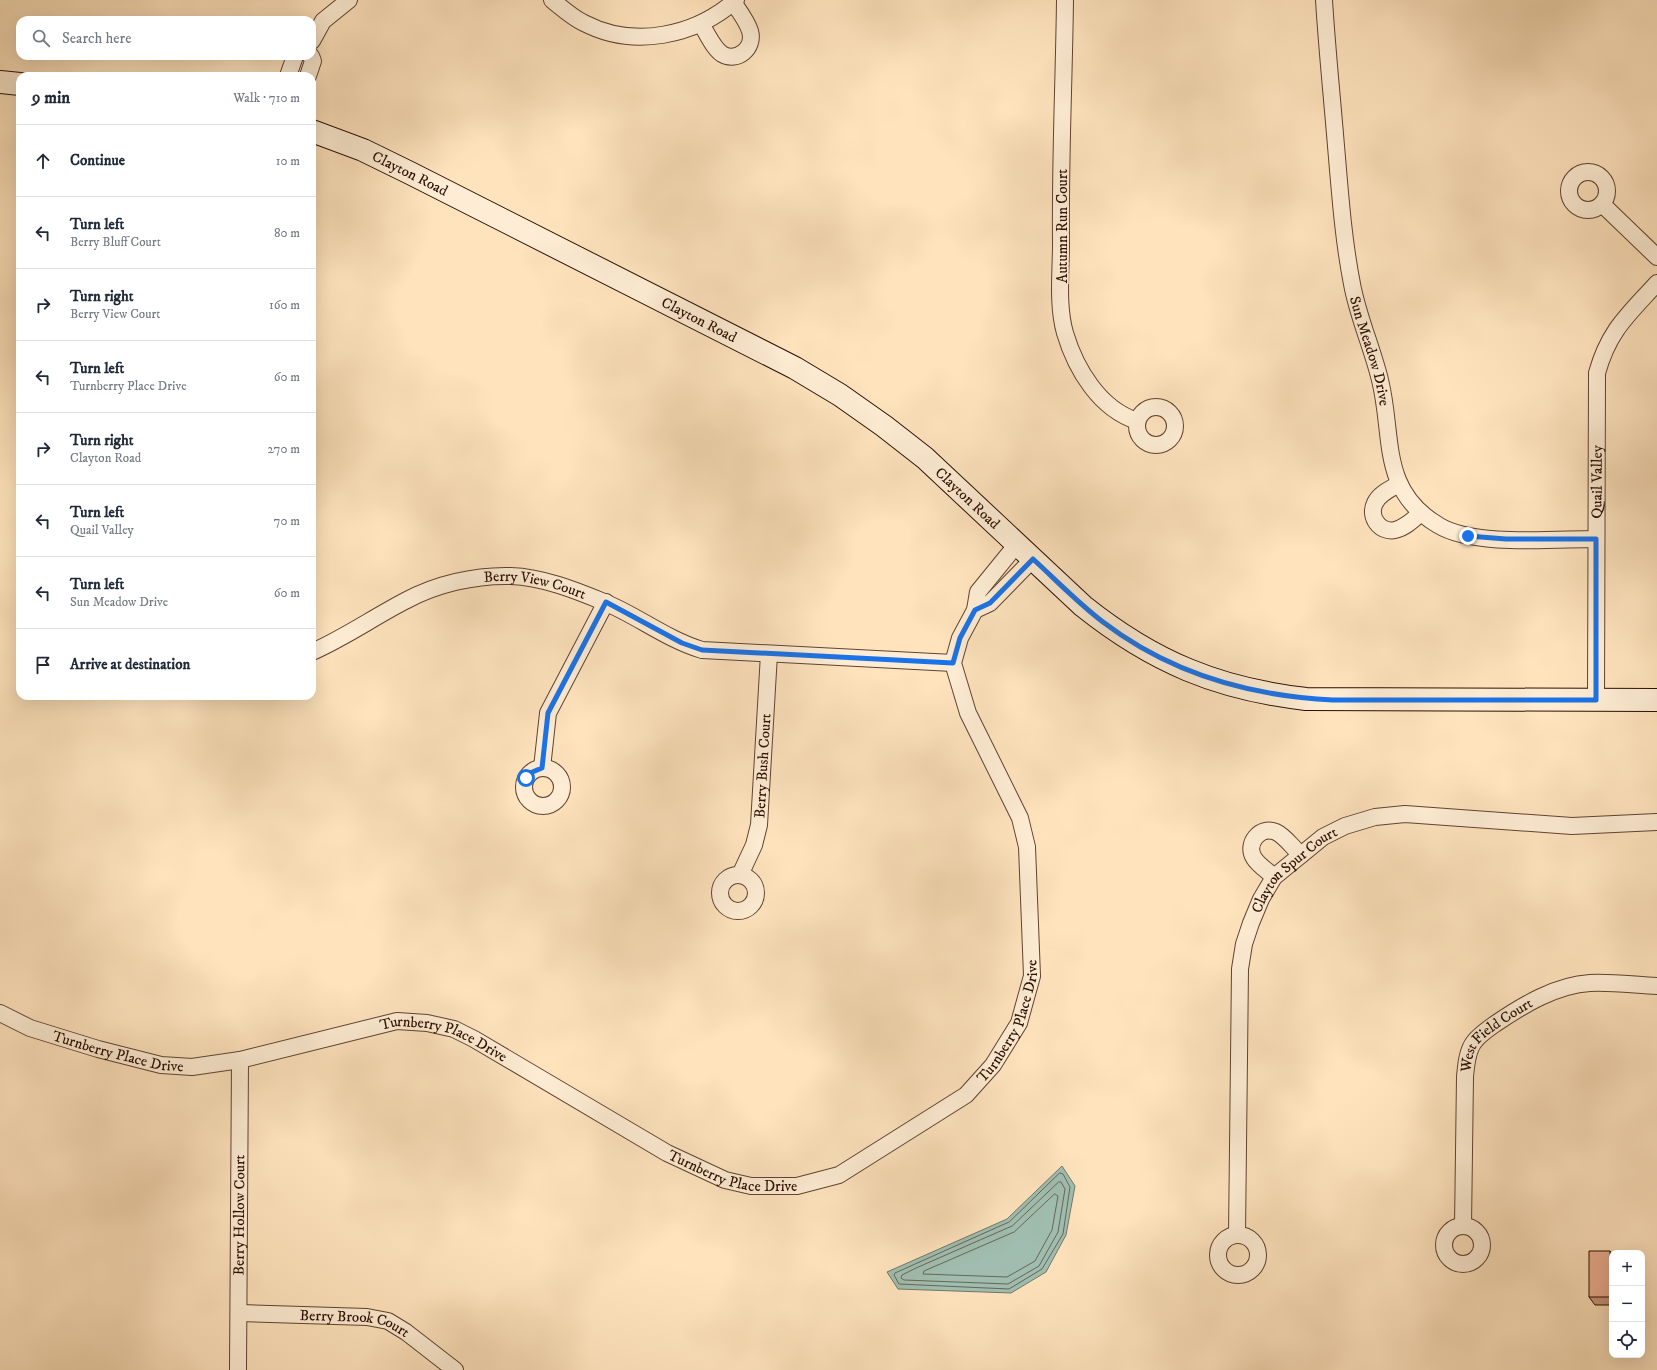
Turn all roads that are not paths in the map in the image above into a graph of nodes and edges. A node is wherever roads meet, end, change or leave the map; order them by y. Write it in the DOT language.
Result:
graph roads {
  1 [pos="349,0"];
  2 [pos="552,0"];
  3 [pos="1065,0"];
  4 [pos="1324,0"];
  5 [pos="734,1"];
  6 [pos="701,24"];
  7 [pos="316,34"];
  8 [pos="294,60"];
  9 [pos="313,60"];
  10 [pos="290,72"];
  11 [pos="309,72"];
  12 [pos="0,82"];
  13 [pos="16,84"];
  14 [pos="316,132"];
  15 [pos="1602,204"];
  16 [pos="1657,257"];
  17 [pos="1657,283"];
  18 [pos="1137,421"];
  19 [pos="1399,484"];
  20 [pos="1421,514"];
  21 [pos="1596,539"];
  22 [pos="1017,544"];
  23 [pos="1033,559"];
  24 [pos="606,602"];
  25 [pos="975,610"];
  26 [pos="316,650"];
  27 [pos="769,654"];
  28 [pos="953,663"];
  29 [pos="1596,700"];
  30 [pos="1657,700"];
  31 [pos="542,768"];
  32 [pos="1657,822"];
  33 [pos="1301,856"];
  34 [pos="740,875"];
  35 [pos="1274,877"];
  36 [pos="1657,986"];
  37 [pos="0,1013"];
  38 [pos="240,1060"];
  39 [pos="1463,1226"];
  40 [pos="1237,1235"];
  41 [pos="240,1313"];
  42 [pos="238,1370"];
  43 [pos="456,1370"];
  1 -- 7 [label="street"];
  2 -- 6 [label="street"];
  3 -- 18 [label="street, Autumn Run Court"];
  4 -- 19 [label="street, Sun Meadow Drive"];
  5 -- 6 [label="street"];
  5 -- 6 [label="street"];
  8 -- 10 [label="street"];
  9 -- 11 [label="street"];
  12 -- 13 [label="main road"];
  14 -- 22 [label="main road, Clayton Road"];
  15 -- 16 [label="street"];
  17 -- 21 [label="street, Quail Valley"];
  19 -- 20 [label="street, Sun Meadow Drive"];
  19 -- 20 [label="street"];
  20 -- 21 [label="street, Sun Meadow Drive"];
  21 -- 29 [label="street, Quail Valley"];
  22 -- 23 [label="main road, Clayton Road"];
  22 -- 25 [label="street"];
  23 -- 25 [label="street"];
  23 -- 29 [label="main road, Clayton Road"];
  24 -- 26 [label="street, Berry View Court"];
  24 -- 27 [label="street, Berry View Court"];
  24 -- 31 [label="street"];
  25 -- 28 [label="street"];
  27 -- 28 [label="street, Berry View Court"];
  27 -- 34 [label="street, Berry Bush Court"];
  28 -- 38 [label="street, Turnberry Place Drive"];
  29 -- 30 [label="main road, Clayton Road"];
  32 -- 33 [label="street, Clayton Spur Court"];
  33 -- 35 [label="street, Clayton Spur Court"];
  33 -- 35 [label="street"];
  35 -- 40 [label="street, Clayton Spur Court"];
  36 -- 39 [label="street, West Field Court"];
  37 -- 38 [label="street, Turnberry Place Drive"];
  38 -- 41 [label="street, Berry Hollow Court"];
  41 -- 42 [label="street, Berry Hollow Court"];
  41 -- 43 [label="street, Berry Brook Court"];
}
